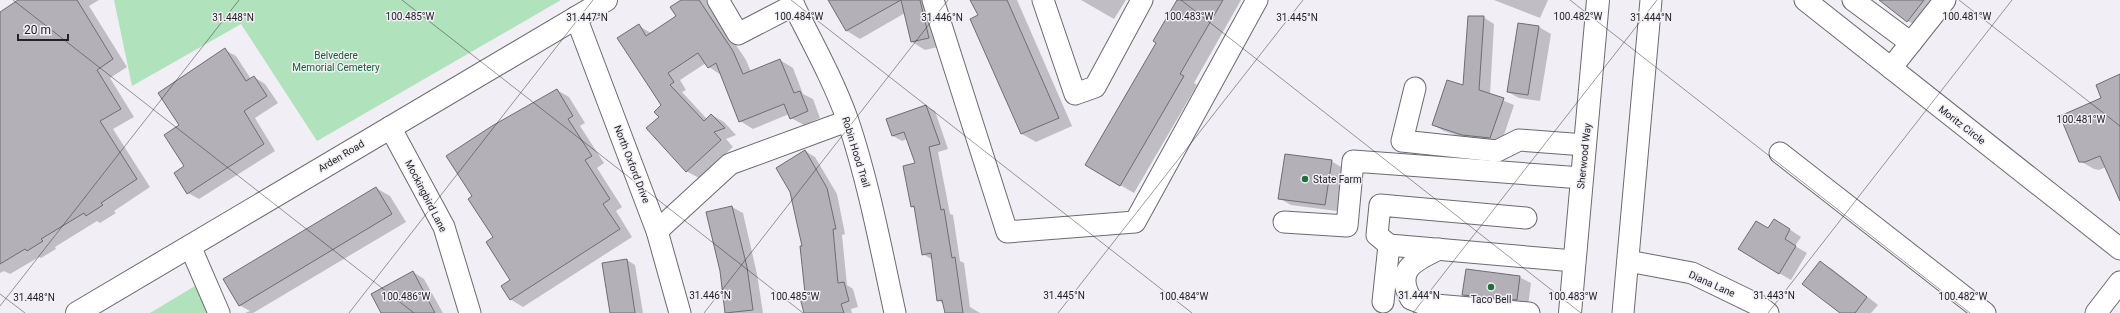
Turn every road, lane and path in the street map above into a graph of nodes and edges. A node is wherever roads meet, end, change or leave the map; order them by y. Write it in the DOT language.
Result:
graph roads {
  1 [pos="606,0"];
  2 [pos="718,0"];
  3 [pos="933,0"];
  4 [pos="1043,0"];
  5 [pos="1142,0"];
  6 [pos="1257,0"];
  7 [pos="1598,0"];
  8 [pos="1651,0"];
  9 [pos="1805,0"];
  10 [pos="1853,0"];
  11 [pos="1944,0"];
  12 [pos="792,2"];
  13 [pos="576,17"];
  14 [pos="1911,44"];
  15 [pos="1891,68"];
  16 [pos="1415,88"];
  17 [pos="847,121"];
  18 [pos="390,127"];
  19 [pos="1585,145"];
  20 [pos="1780,153"];
  21 [pos="1582,178"];
  22 [pos="1526,218"];
  23 [pos="1284,222"];
  24 [pos="657,231"];
  25 [pos="1389,245"];
  26 [pos="190,246"];
  27 [pos="1440,249"];
  28 [pos="2120,249"];
  29 [pos="1628,261"];
  30 [pos="1574,262"];
  31 [pos="2120,282"];
  32 [pos="1383,302"];
  33 [pos="77,313"];
  34 [pos="219,313"];
  35 [pos="470,313"];
  36 [pos="680,313"];
  37 [pos="895,313"];
  38 [pos="1530,313"];
  39 [pos="1570,313"];
  40 [pos="1623,313"];
  41 [pos="1768,313"];
  42 [pos="1985,313"];
  43 [pos="2096,313"];
  1 -- 13 [label="main road, Arden Road"];
  2 -- 12 [label="street"];
  3 -- 6 [label="street"];
  4 -- 5 [label="street"];
  7 -- 19 [label="main road, Sherwood Way"];
  8 -- 29 [label="street"];
  9 -- 15 [label="street, Moritz Circle"];
  10 -- 14 [label="street"];
  11 -- 14 [label="street"];
  12 -- 17 [label="street, Robin Hood Trail"];
  13 -- 18 [label="main road, Arden Road"];
  13 -- 24 [label="street, North Oxford Drive"];
  14 -- 15 [label="street"];
  15 -- 28 [label="street, Moritz Circle"];
  16 -- 19 [label="street"];
  17 -- 24 [label="street"];
  17 -- 37 [label="street, Robin Hood Trail"];
  18 -- 26 [label="main road, Arden Road"];
  18 -- 35 [label="street, Mockingbird Lane"];
  19 -- 21 [label="main road, Sherwood Way"];
  20 -- 42 [label="street"];
  21 -- 23 [label="street"];
  21 -- 30 [label="main road, Sherwood Way"];
  22 -- 25 [label="street"];
  24 -- 36 [label="street, North Oxford Drive"];
  25 -- 27 [label="street"];
  25 -- 32 [label="street"];
  26 -- 33 [label="main road, Arden Road"];
  26 -- 34 [label="street"];
  27 -- 30 [label="street"];
  27 -- 38 [label="street"];
  29 -- 40 [label="street"];
  29 -- 41 [label="street, Diana Lane"];
  30 -- 39 [label="main road, Sherwood Way"];
  31 -- 43 [label="street"];
}
